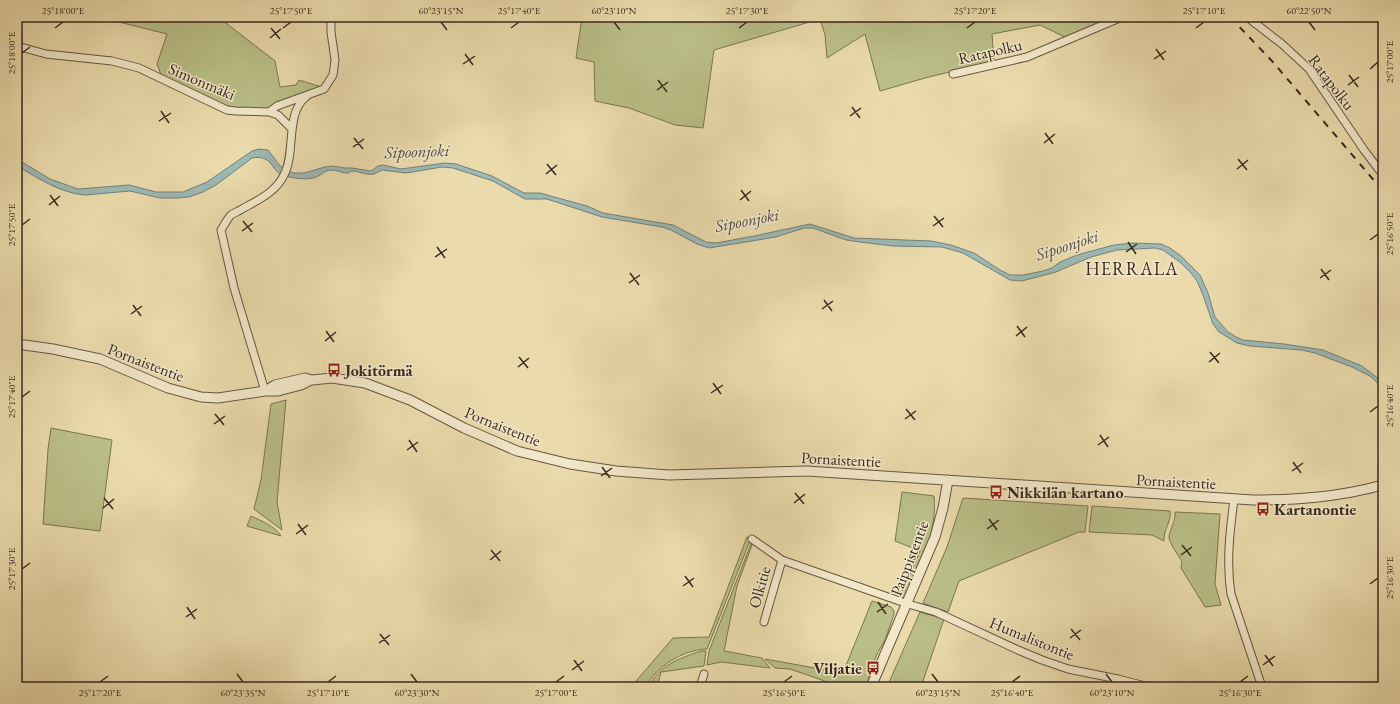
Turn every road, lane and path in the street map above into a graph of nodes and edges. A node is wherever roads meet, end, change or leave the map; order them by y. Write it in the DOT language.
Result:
graph roads {
  1 [pos="331,17"];
  2 [pos="1122,17"];
  3 [pos="1247,17"];
  4 [pos="17,46"];
  5 [pos="953,74"];
  6 [pos="309,94"];
  7 [pos="269,112"];
  8 [pos="292,129"];
  9 [pos="1383,175"];
  10 [pos="17,344"];
  11 [pos="265,391"];
  12 [pos="948,480"];
  13 [pos="1383,485"];
  14 [pos="1234,499"];
  15 [pos="752,539"];
  16 [pos="782,560"];
  17 [pos="908,604"];
  18 [pos="764,622"];
  19 [pos="704,674"];
  20 [pos="700,687"];
  21 [pos="871,687"];
  22 [pos="1150,687"];
  23 [pos="1262,687"];
  1 -- 6 [label="street"];
  2 -- 5 [label="street, Ratapolku"];
  3 -- 9 [label="street, Ratapolku"];
  4 -- 7 [label="street, Simonmäki"];
  6 -- 7 [label="street"];
  6 -- 8 [label="street"];
  7 -- 8 [label="street"];
  8 -- 11 [label="street"];
  10 -- 11 [label="street, Pornaistentie"];
  11 -- 12 [label="street, Pornaistentie"];
  12 -- 14 [label="street, Pornaistentie"];
  12 -- 17 [label="street, Paippistentie"];
  13 -- 14 [label="street, Pornaistentie"];
  14 -- 23 [label="street"];
  15 -- 16 [label="street"];
  16 -- 17 [label="street"];
  16 -- 18 [label="street, Olkitie"];
  17 -- 21 [label="street, Paippistentie"];
  17 -- 22 [label="street, Humalistontie"];
  19 -- 20 [label="street"];
}
